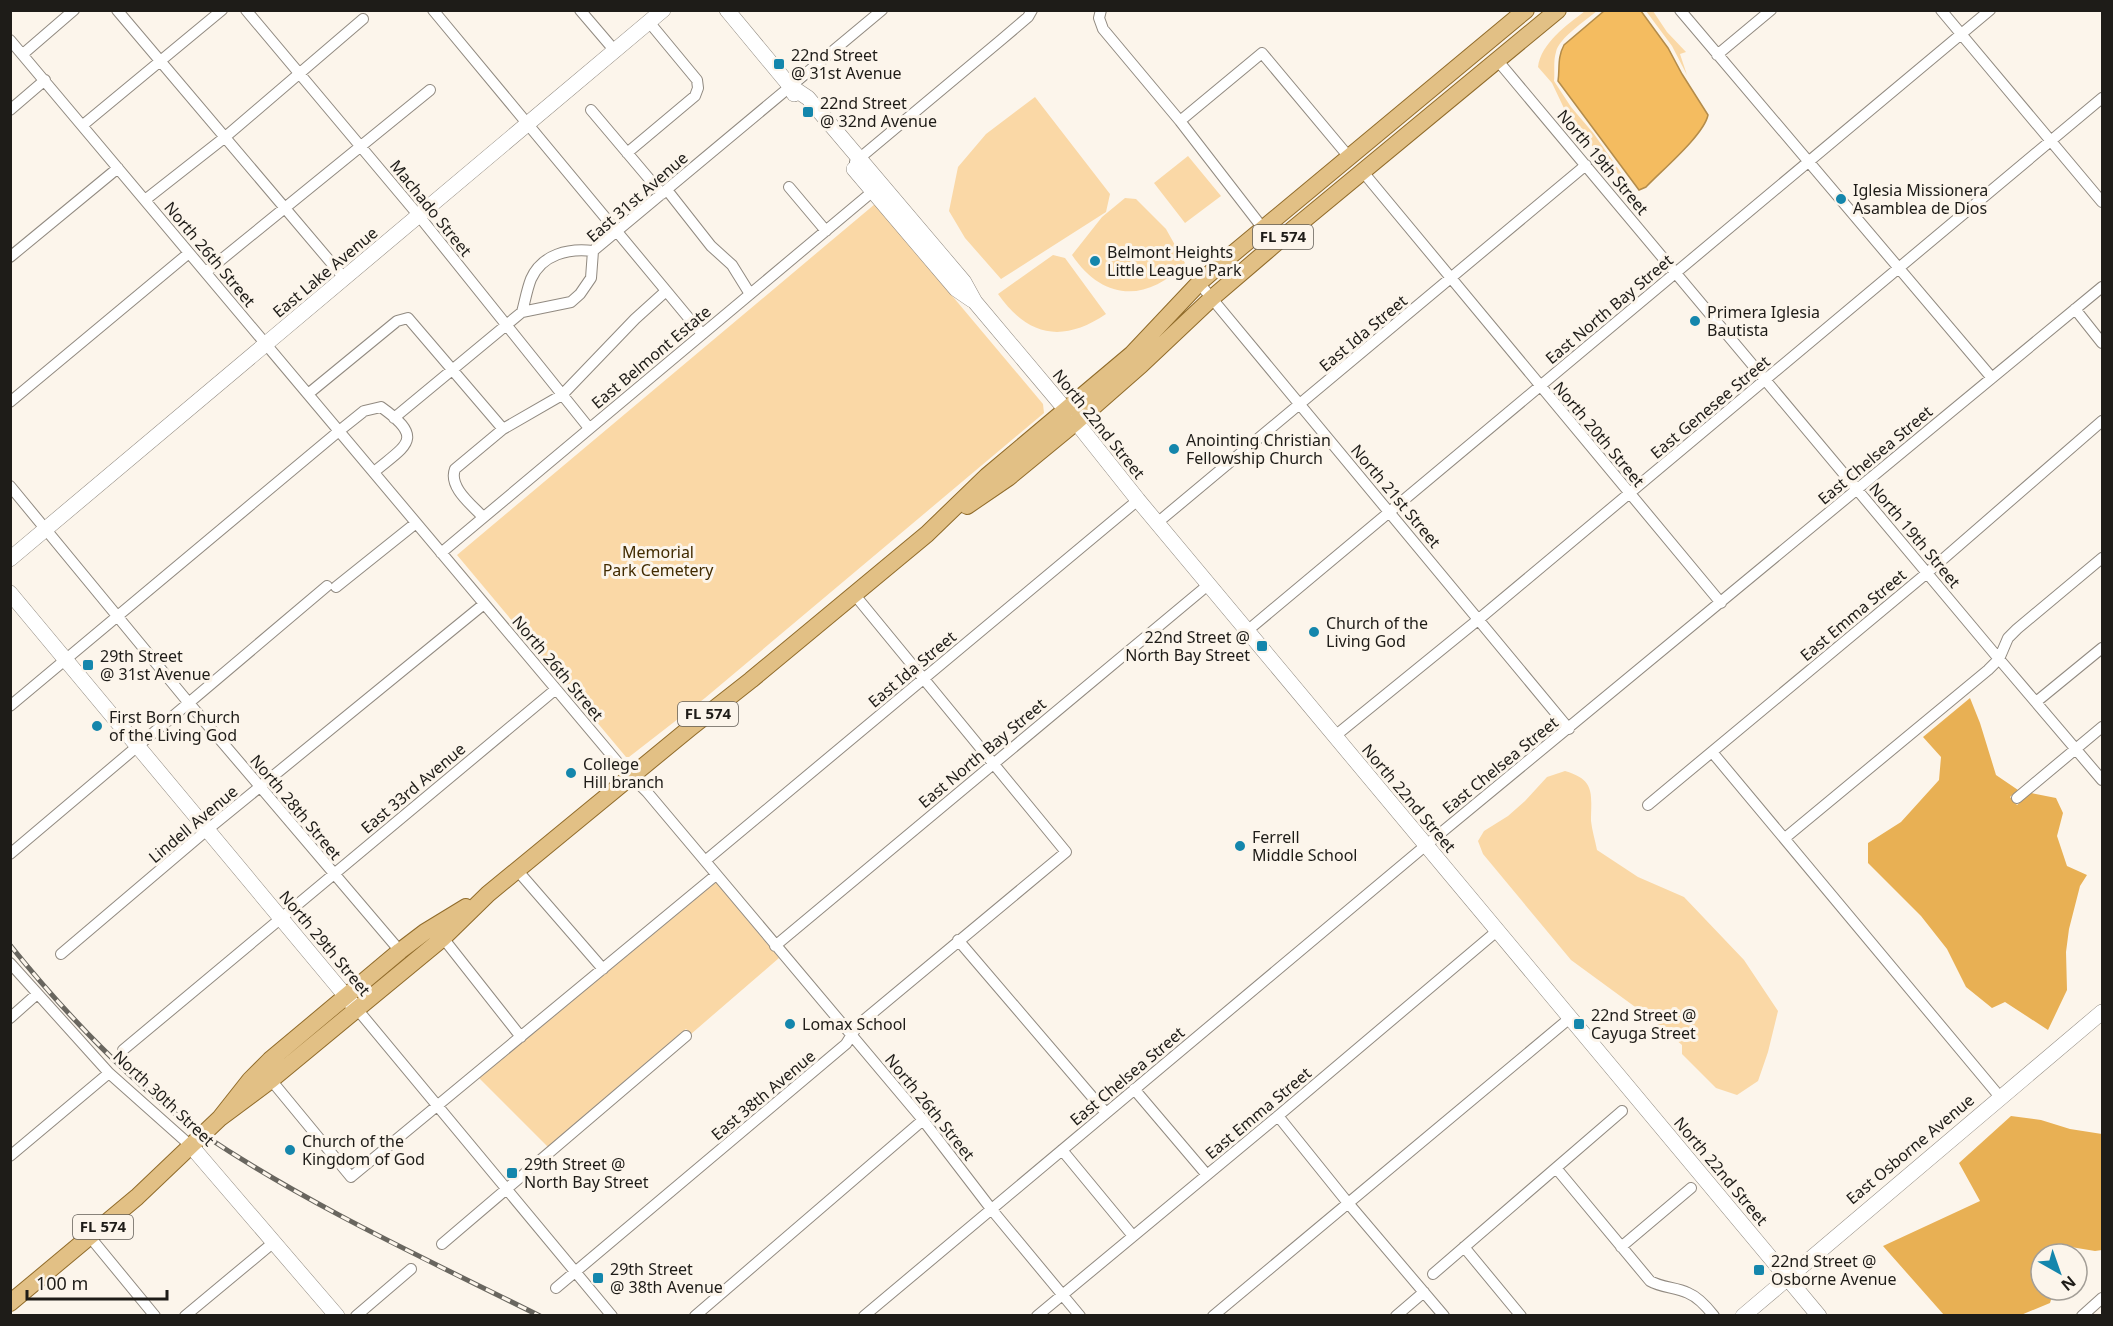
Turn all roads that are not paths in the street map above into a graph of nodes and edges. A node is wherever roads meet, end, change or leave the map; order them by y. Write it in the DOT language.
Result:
graph roads {
  1 [pos="74,10"];
  2 [pos="117,10"];
  3 [pos="222,10"];
  4 [pos="246,10"];
  5 [pos="580,10"];
  6 [pos="663,10"];
  7 [pos="727,10"];
  8 [pos="882,10"];
  9 [pos="1101,10"];
  10 [pos="1526,10"];
  11 [pos="1558,10"];
  12 [pos="1680,10"];
  13 [pos="1771,10"];
  14 [pos="1941,10"];
  15 [pos="1990,10"];
  16 [pos="438,12"];
  17 [pos="1030,14"];
  18 [pos="363,19"];
  19 [pos="649,22"];
  20 [pos="1961,35"];
  21 [pos="10,40"];
  22 [pos="615,51"];
  23 [pos="23,54"];
  24 [pos="1718,55"];
  25 [pos="161,60"];
  26 [pos="1498,61"];
  27 [pos="299,74"];
  28 [pos="45,80"];
  29 [pos="790,86"];
  30 [pos="430,90"];
  31 [pos="2103,98"];
  32 [pos="10,110"];
  33 [pos="591,110"];
  34 [pos="1180,121"];
  35 [pos="528,124"];
  36 [pos="83,125"];
  37 [pos="224,138"];
  38 [pos="2051,141"];
  39 [pos="362,147"];
  40 [pos="627,153"];
  41 [pos="1349,157"];
  42 [pos="855,162"];
  43 [pos="1809,162"];
  44 [pos="1586,165"];
  45 [pos="118,168"];
  46 [pos="1363,172"];
  47 [pos="789,187"];
  48 [pos="877,188"];
  49 [pos="664,192"];
  50 [pos="145,200"];
  51 [pos="2103,202"];
  52 [pos="284,208"];
  53 [pos="1317,210"];
  54 [pos="419,216"];
  55 [pos="1263,228"];
  56 [pos="826,231"];
  57 [pos="616,232"];
  58 [pos="1275,244"];
  59 [pos="593,251"];
  60 [pos="189,253"];
  61 [pos="10,257"];
  62 [pos="1898,269"];
  63 [pos="206,272"];
  64 [pos="1676,273"];
  65 [pos="345,279"];
  66 [pos="1450,279"];
  67 [pos="1199,283"];
  68 [pos="2103,286"];
  69 [pos="666,291"];
  70 [pos="750,294"];
  71 [pos="1212,298"];
  72 [pos="2075,309"];
  73 [pos="522,312"];
  74 [pos="506,326"];
  75 [pos="702,334"];
  76 [pos="2103,343"];
  77 [pos="267,345"];
  78 [pos="453,370"];
  79 [pos="1992,378"];
  80 [pos="1766,380"];
  81 [pos="1540,386"];
  82 [pos="308,394"];
  83 [pos="562,395"];
  84 [pos="10,402"];
  85 [pos="1300,405"];
  86 [pos="1071,416"];
  87 [pos="394,418"];
  88 [pos="2103,421"];
  89 [pos="589,428"];
  90 [pos="503,429"];
  91 [pos="339,431"];
  92 [pos="374,472"];
  93 [pos="10,486"];
  94 [pos="1857,489"];
  95 [pos="1629,494"];
  96 [pos="1138,500"];
  97 [pos="1389,512"];
  98 [pos="483,517"];
  99 [pos="416,522"];
  100 [pos="1157,523"];
  101 [pos="46,530"];
  102 [pos="441,553"];
  103 [pos="2103,558"];
  104 [pos="10,559"];
  105 [pos="1927,573"];
  106 [pos="1208,585"];
  107 [pos="10,593"];
  108 [pos="854,594"];
  109 [pos="1721,603"];
  110 [pos="484,604"];
  111 [pos="118,616"];
  112 [pos="1479,619"];
  113 [pos="1246,631"];
  114 [pos="2103,648"];
  115 [pos="66,659"];
  116 [pos="1999,659"];
  117 [pos="924,678"];
  118 [pos="556,688"];
  119 [pos="188,702"];
  120 [pos="2036,702"];
  121 [pos="10,706"];
  122 [pos="2103,727"];
  123 [pos="1569,729"];
  124 [pos="1335,736"];
  125 [pos="138,747"];
  126 [pos="2076,748"];
  127 [pos="1712,752"];
  128 [pos="993,763"];
  129 [pos="631,776"];
  130 [pos="2103,780"];
  131 [pos="261,787"];
  132 [pos="2017,798"];
  133 [pos="1648,805"];
  134 [pos="207,830"];
  135 [pos="1785,838"];
  136 [pos="1425,846"];
  137 [pos="10,854"];
  138 [pos="705,861"];
  139 [pos="517,870"];
  140 [pos="333,874"];
  141 [pos="716,875"];
  142 [pos="488,894"];
  143 [pos="281,917"];
  144 [pos="1497,931"];
  145 [pos="443,938"];
  146 [pos="958,940"];
  147 [pos="775,946"];
  148 [pos="400,951"];
  149 [pos="61,954"];
  150 [pos="10,963"];
  151 [pos="603,969"];
  152 [pos="38,994"];
  153 [pos="351,1003"];
  154 [pos="2103,1012"];
  155 [pos="10,1018"];
  156 [pos="1570,1018"];
  157 [pos="686,1036"];
  158 [pos="851,1036"];
  159 [pos="520,1037"];
  160 [pos="123,1050"];
  161 [pos="109,1073"];
  162 [pos="272,1080"];
  163 [pos="1134,1089"];
  164 [pos="2000,1097"];
  165 [pos="437,1106"];
  166 [pos="1622,1111"];
  167 [pos="1106,1113"];
  168 [pos="1278,1116"];
  169 [pos="220,1118"];
  170 [pos="923,1120"];
  171 [pos="191,1146"];
  172 [pos="1062,1150"];
  173 [pos="10,1156"];
  174 [pos="1556,1168"];
  175 [pos="1207,1174"];
  176 [pos="1691,1188"];
  177 [pos="507,1189"];
  178 [pos="1348,1203"];
  179 [pos="992,1210"];
  180 [pos="1133,1236"];
  181 [pos="90,1237"];
  182 [pos="274,1242"];
  183 [pos="442,1244"];
  184 [pos="1464,1247"];
  185 [pos="1621,1247"];
  186 [pos="411,1269"];
  187 [pos="575,1272"];
  188 [pos="1433,1274"];
  189 [pos="1787,1277"];
  190 [pos="556,1288"];
  191 [pos="1424,1292"];
  192 [pos="1062,1294"];
  193 [pos="2103,1298"];
  194 [pos="10,1303"];
  195 [pos="155,1316"];
  196 [pos="185,1316"];
  197 [pos="337,1316"];
  198 [pos="356,1316"];
  199 [pos="612,1316"];
  200 [pos="695,1316"];
  201 [pos="864,1316"];
  202 [pos="1037,1316"];
  203 [pos="1080,1316"];
  204 [pos="1213,1316"];
  205 [pos="1396,1316"];
  206 [pos="1444,1316"];
  207 [pos="1521,1316"];
  208 [pos="1714,1316"];
  209 [pos="1743,1316"];
  210 [pos="1819,1316"];
  211 [pos="2082,1316"];
  1 -- 23 [label="street"];
  2 -- 25 [label="street"];
  3 -- 25 [label="street"];
  4 -- 27 [label="street, Machado Street"];
  5 -- 22 [label="street"];
  6 -- 19 [label="street, East Lake Avenue"];
  7 -- 29 [label="street, North 22nd Street"];
  8 -- 29 [label="street, East 31st Avenue"];
  9 -- 34 [label="street"];
  10 -- 41 [label="main road, FL 574"];
  11 -- 26 [label="main road, FL 574"];
  12 -- 24 [label="street"];
  13 -- 24 [label="street"];
  14 -- 20 [label="street"];
  15 -- 20 [label="street, East North Bay Street"];
  16 -- 35 [label="street"];
  17 -- 42 [label="street"];
  18 -- 27 [label="street"];
  19 -- 22 [label="street, East Lake Avenue"];
  19 -- 40 [label="street"];
  20 -- 38 [label="street"];
  20 -- 43 [label="street, East North Bay Street"];
  21 -- 23 [label="street, North 26th Street"];
  22 -- 35 [label="street, East Lake Avenue"];
  23 -- 28 [label="street, North 26th Street"];
  24 -- 43 [label="street"];
  25 -- 36 [label="street"];
  25 -- 37 [label="street"];
  26 -- 44 [label="street, North 19th Street"];
  26 -- 46 [label="main road, FL 574"];
  27 -- 37 [label="street"];
  27 -- 39 [label="street, Machado Street"];
  28 -- 32 [label="street"];
  28 -- 36 [label="street, North 26th Street"];
  29 -- 42 [label="street, North 22nd Street"];
  29 -- 49 [label="street, East 31st Avenue"];
  30 -- 39 [label="street"];
  31 -- 38 [label="street, East Genesee Street"];
  33 -- 40 [label="street"];
  34 -- 41 [label="street"];
  34 -- 55 [label="street"];
  35 -- 54 [label="street, East Lake Avenue"];
  35 -- 57 [label="street"];
  36 -- 45 [label="street, North 26th Street"];
  37 -- 50 [label="street"];
  37 -- 52 [label="street"];
  38 -- 51 [label="street"];
  38 -- 62 [label="street, East Genesee Street"];
  39 -- 52 [label="street"];
  39 -- 54 [label="street, Machado Street"];
  40 -- 49 [label="street"];
  41 -- 53 [label="main road"];
  41 -- 55 [label="main road, FL 574"];
  42 -- 48 [label="street, North 22nd Street"];
  43 -- 62 [label="street"];
  43 -- 64 [label="street, East North Bay Street"];
  44 -- 64 [label="street, North 19th Street"];
  44 -- 66 [label="street, East Ida Street"];
  45 -- 50 [label="street, North 26th Street"];
  45 -- 61 [label="street"];
  46 -- 53 [label="main road, FL 574"];
  46 -- 66 [label="street, North 20th Street"];
  47 -- 56 [label="street"];
  48 -- 56 [label="street, East Belmont Estate"];
  48 -- 86 [label="street, North 22nd Street"];
  49 -- 57 [label="street, East 31st Avenue"];
  49 -- 70 [label="street"];
  50 -- 60 [label="street, North 26th Street"];
  52 -- 63 [label="street"];
  52 -- 65 [label="street"];
  53 -- 58 [label="main road, FL 574"];
  54 -- 65 [label="street, East Lake Avenue"];
  54 -- 74 [label="street, Machado Street"];
  55 -- 58 [label="street"];
  55 -- 67 [label="main road, FL 574"];
  56 -- 70 [label="street, East Belmont Estate"];
  57 -- 59 [label="street, East 31st Avenue"];
  57 -- 69 [label="street"];
  58 -- 71 [label="main road, FL 574"];
  59 -- 73 [label="street"];
  59 -- 73 [label="street, East 31st Avenue"];
  60 -- 63 [label="street, North 26th Street"];
  60 -- 84 [label="street"];
  62 -- 79 [label="street"];
  62 -- 80 [label="street, East Genesee Street"];
  63 -- 77 [label="street, North 26th Street"];
  64 -- 80 [label="street, North 19th Street"];
  64 -- 81 [label="street, East North Bay Street"];
  65 -- 77 [label="street, East Lake Avenue"];
  66 -- 81 [label="street, North 20th Street"];
  66 -- 85 [label="street, East Ida Street"];
  67 -- 71 [label="street, North 21st Street"];
  67 -- 86 [label="main road, FL 574"];
  68 -- 72 [label="street, East Chelsea Street"];
  69 -- 75 [label="street"];
  69 -- 83 [label="street"];
  70 -- 75 [label="street, East Belmont Estate"];
  71 -- 85 [label="street, North 21st Street"];
  71 -- 86 [label="main road, FL 574"];
  72 -- 76 [label="street"];
  72 -- 79 [label="street, East Chelsea Street"];
  73 -- 74 [label="street, East 31st Avenue"];
  74 -- 78 [label="street, East 31st Avenue"];
  74 -- 83 [label="street, Machado Street"];
  75 -- 89 [label="street, East Belmont Estate"];
  77 -- 82 [label="street, North 26th Street"];
  77 -- 101 [label="street, East Lake Avenue"];
  78 -- 82 [label="street"];
  78 -- 87 [label="street, East 31st Avenue"];
  78 -- 90 [label="street"];
  79 -- 94 [label="street, East Chelsea Street"];
  80 -- 94 [label="street, North 19th Street"];
  80 -- 95 [label="street, East Genesee Street"];
  81 -- 95 [label="street, North 20th Street"];
  81 -- 97 [label="street, East North Bay Street"];
  82 -- 91 [label="street, North 26th Street"];
  83 -- 89 [label="street, Machado Street"];
  83 -- 90 [label="street"];
  85 -- 97 [label="street, North 21st Street"];
  85 -- 100 [label="street, East Ida Street"];
  86 -- 96 [label="street, North 22nd Street"];
  86 -- 108 [label="main road, FL 574"];
  87 -- 91 [label="street"];
  87 -- 92 [label="street"];
  88 -- 105 [label="street, East Emma Street"];
  89 -- 98 [label="street, East Belmont Estate"];
  90 -- 98 [label="street"];
  91 -- 92 [label="street, North 26th Street"];
  91 -- 111 [label="street"];
  92 -- 99 [label="street, North 26th Street"];
  93 -- 101 [label="street, North 28th Street"];
  94 -- 105 [label="street, North 19th Street"];
  94 -- 109 [label="street, East Chelsea Street"];
  95 -- 109 [label="street, North 20th Street"];
  95 -- 112 [label="street, East Genesee Street"];
  96 -- 100 [label="street, North 22nd Street"];
  96 -- 117 [label="street, East Ida Street"];
  97 -- 112 [label="street, North 21st Street"];
  97 -- 113 [label="street, East North Bay Street"];
  98 -- 102 [label="street, East Belmont Estate"];
  99 -- 102 [label="street, North 26th Street"];
  99 -- 119 [label="street"];
  100 -- 106 [label="street, North 22nd Street"];
  101 -- 104 [label="street, East Lake Avenue"];
  101 -- 111 [label="street, North 28th Street"];
  102 -- 110 [label="street, North 26th Street"];
  103 -- 116 [label="street"];
  105 -- 116 [label="street, North 19th Street"];
  105 -- 127 [label="street, East Emma Street"];
  106 -- 113 [label="street, North 22nd Street"];
  106 -- 128 [label="street, East North Bay Street"];
  107 -- 115 [label="street, North 29th Street"];
  108 -- 117 [label="street"];
  108 -- 129 [label="main road, FL 574"];
  109 -- 123 [label="street, East Chelsea Street"];
  110 -- 118 [label="street, North 26th Street"];
  110 -- 131 [label="street, Lindell Avenue"];
  111 -- 115 [label="street"];
  111 -- 119 [label="street, North 28th Street"];
  112 -- 123 [label="street, North 21st Street"];
  112 -- 124 [label="street, East Genesee Street"];
  113 -- 124 [label="street, North 22nd Street"];
  114 -- 120 [label="street"];
  115 -- 121 [label="street"];
  115 -- 125 [label="street, North 29th Street"];
  116 -- 120 [label="street, North 19th Street"];
  116 -- 135 [label="street"];
  117 -- 128 [label="street"];
  117 -- 138 [label="street, East Ida Street"];
  118 -- 129 [label="street, North 26th Street"];
  118 -- 140 [label="street, East 33rd Avenue"];
  119 -- 125 [label="street"];
  119 -- 131 [label="street, North 28th Street"];
  120 -- 126 [label="street, North 19th Street"];
  122 -- 126 [label="street"];
  123 -- 136 [label="street, East Chelsea Street"];
  124 -- 136 [label="street, North 22nd Street"];
  125 -- 134 [label="street, North 29th Street"];
  125 -- 137 [label="street"];
  126 -- 130 [label="street, North 19th Street"];
  126 -- 132 [label="street"];
  127 -- 133 [label="street, East Emma Street"];
  127 -- 135 [label="street"];
  128 -- 146 [label="street, East 38th Avenue"];
  128 -- 147 [label="street, East North Bay Street"];
  129 -- 138 [label="street, North 26th Street"];
  129 -- 139 [label="main road, FL 574"];
  131 -- 134 [label="street, Lindell Avenue"];
  131 -- 140 [label="street, North 28th Street"];
  134 -- 143 [label="street, North 29th Street"];
  134 -- 149 [label="street, Lindell Avenue"];
  135 -- 164 [label="street"];
  136 -- 144 [label="street, North 22nd Street"];
  136 -- 163 [label="street, East Chelsea Street"];
  138 -- 141 [label="street, North 26th Street"];
  139 -- 142 [label="main road, FL 574"];
  139 -- 151 [label="street"];
  140 -- 143 [label="street, East 33rd Avenue"];
  140 -- 148 [label="street, North 28th Street"];
  141 -- 147 [label="street, North 26th Street"];
  141 -- 151 [label="street"];
  142 -- 145 [label="main road, FL 574"];
  142 -- 148 [label="main road, FL 574"];
  143 -- 153 [label="street, North 29th Street"];
  143 -- 160 [label="street, East 33rd Avenue"];
  144 -- 156 [label="street, North 22nd Street"];
  144 -- 168 [label="street, East Emma Street"];
  145 -- 153 [label="main road, FL 574"];
  145 -- 159 [label="street"];
  146 -- 158 [label="street, East 38th Avenue"];
  146 -- 167 [label="street"];
  147 -- 158 [label="street, North 26th Street"];
  148 -- 153 [label="main road, FL 574"];
  150 -- 152 [label="street, North 30th Street"];
  151 -- 159 [label="street"];
  152 -- 155 [label="street"];
  152 -- 161 [label="street, North 30th Street"];
  153 -- 162 [label="main road, FL 574"];
  153 -- 165 [label="street, North 29th Street"];
  153 -- 169 [label="main road, FL 574"];
  154 -- 164 [label="street, East Osborne Avenue"];
  156 -- 178 [label="street"];
  156 -- 189 [label="street, North 22nd Street"];
  157 -- 177 [label="street"];
  158 -- 170 [label="street, North 26th Street"];
  158 -- 187 [label="street, East 38th Avenue"];
  159 -- 165 [label="street"];
  161 -- 171 [label="street, North 30th Street"];
  161 -- 173 [label="street"];
  162 -- 165 [label="street"];
  162 -- 169 [label="main road, FL 574"];
  163 -- 167 [label="street, East Chelsea Street"];
  163 -- 175 [label="street"];
  164 -- 189 [label="street, East Osborne Avenue"];
  165 -- 177 [label="street, North 29th Street"];
  166 -- 174 [label="street"];
  167 -- 172 [label="street, East Chelsea Street"];
  168 -- 175 [label="street, East Emma Street"];
  168 -- 178 [label="street"];
  169 -- 171 [label="main road, FL 574"];
  170 -- 179 [label="street, North 26th Street"];
  170 -- 200 [label="street"];
  171 -- 181 [label="main road, FL 574"];
  171 -- 182 [label="street, North 30th Street"];
  172 -- 179 [label="street, East Chelsea Street"];
  172 -- 180 [label="street"];
  174 -- 184 [label="street"];
  174 -- 185 [label="street"];
  175 -- 180 [label="street, East Emma Street"];
  176 -- 185 [label="street"];
  177 -- 183 [label="street"];
  177 -- 187 [label="street, North 29th Street"];
  178 -- 191 [label="street"];
  178 -- 204 [label="street"];
  179 -- 192 [label="street, North 26th Street"];
  179 -- 201 [label="street, East Chelsea Street"];
  180 -- 192 [label="street, East Emma Street"];
  181 -- 194 [label="main road, FL 574"];
  181 -- 195 [label="street"];
  182 -- 196 [label="street"];
  182 -- 197 [label="street, North 30th Street"];
  184 -- 188 [label="street"];
  184 -- 207 [label="street"];
  185 -- 208 [label="street"];
  186 -- 198 [label="street"];
  187 -- 190 [label="street, East 38th Avenue"];
  187 -- 199 [label="street, North 29th Street"];
  189 -- 209 [label="street, East Osborne Avenue"];
  189 -- 210 [label="street, North 22nd Street"];
  191 -- 205 [label="street"];
  191 -- 206 [label="street"];
  192 -- 202 [label="street, East Emma Street"];
  192 -- 203 [label="street, North 26th Street"];
  193 -- 211 [label="street"];
}
